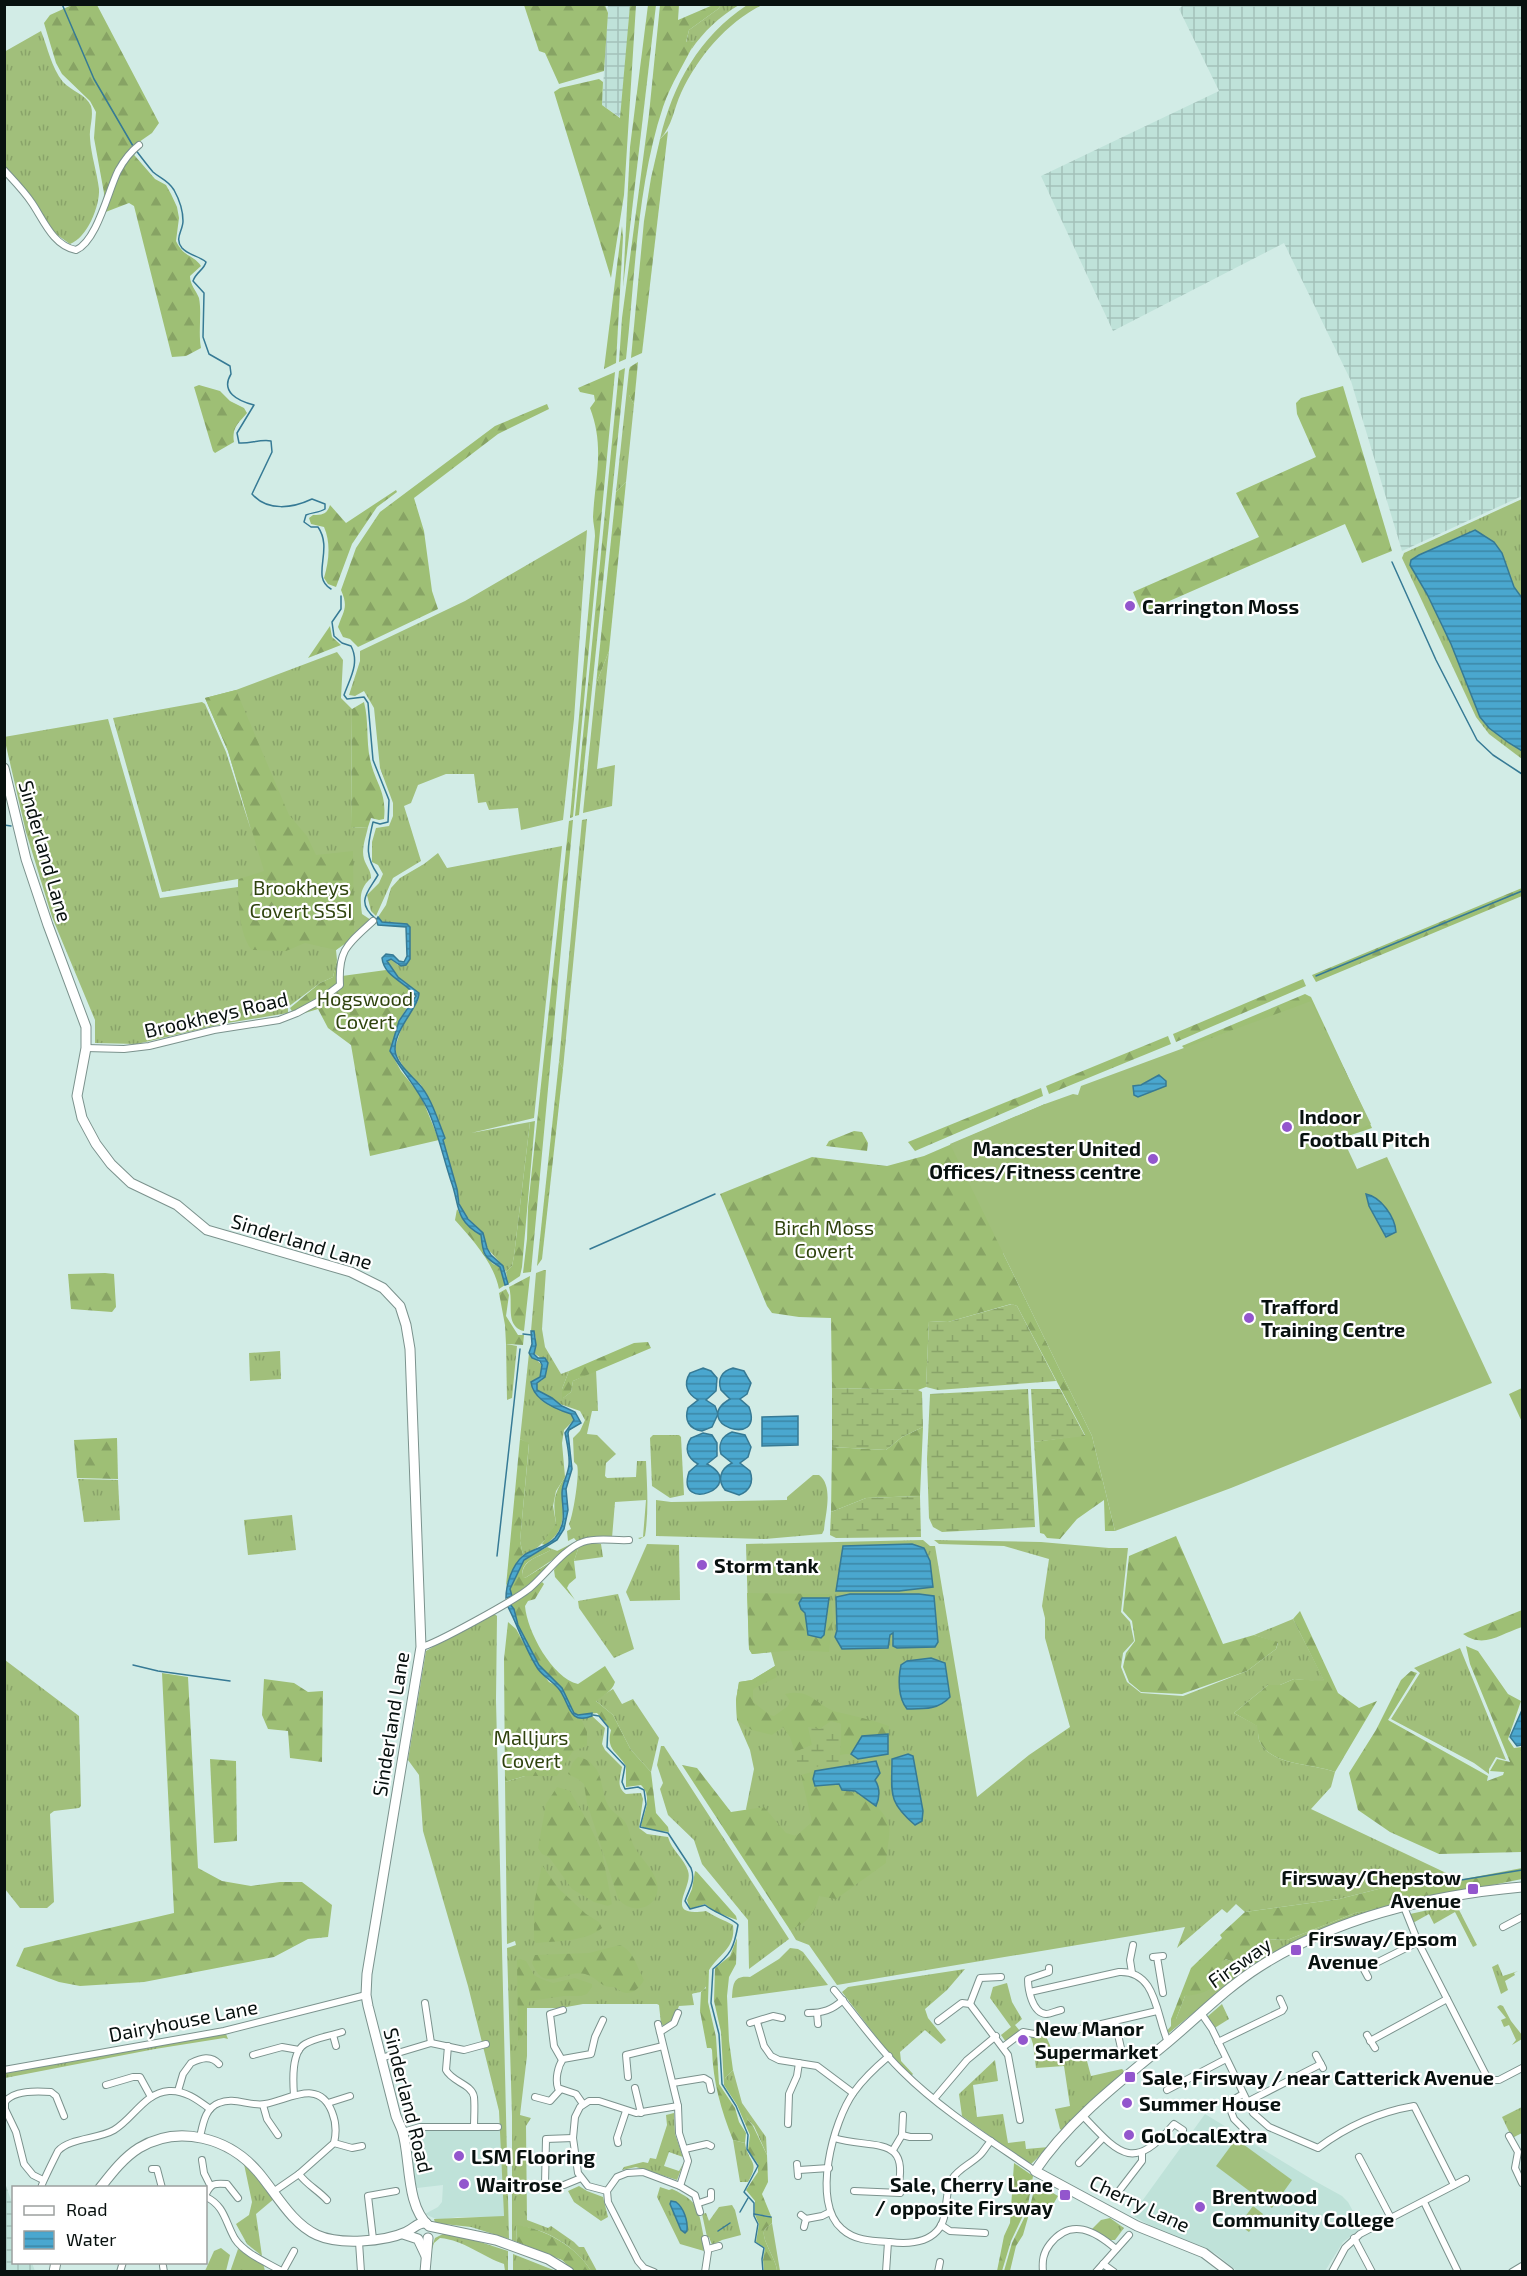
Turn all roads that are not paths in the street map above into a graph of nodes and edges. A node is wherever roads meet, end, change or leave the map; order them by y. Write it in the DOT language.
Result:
graph roads {
  1 [pos="139,145"];
  2 [pos="4,170"];
  3 [pos="4,768"];
  4 [pos="373,921"];
  5 [pos="86,1048"];
  6 [pos="629,1540"];
  7 [pos="421,1647"];
  8 [pos="1522,1887"];
  9 [pos="1404,1907"];
  10 [pos="1522,1917"];
  11 [pos="1503,1927"];
  12 [pos="1418,1942"];
  13 [pos="1133,1945"];
  14 [pos="1158,1956"];
  15 [pos="1049,1968"];
  16 [pos="1132,1973"];
  17 [pos="1000,1977"];
  18 [pos="1368,1977"];
  19 [pos="1151,1989"];
  20 [pos="834,1990"];
  21 [pos="1030,1992"];
  22 [pos="366,1995"];
  23 [pos="1280,1999"];
  24 [pos="1448,1999"];
  25 [pos="843,2000"];
  26 [pos="426,2003"];
  27 [pos="970,2004"];
  28 [pos="777,2007"];
  29 [pos="563,2010"];
  30 [pos="1061,2010"];
  31 [pos="1157,2012"];
  32 [pos="678,2013"];
  33 [pos="808,2013"];
  34 [pos="817,2013"];
  35 [pos="1202,2013"];
  36 [pos="603,2020"];
  37 [pos="675,2021"];
  38 [pos="938,2021"];
  39 [pos="1115,2021"];
  40 [pos="658,2024"];
  41 [pos="683,2024"];
  42 [pos="818,2024"];
  43 [pos="342,2032"];
  44 [pos="660,2032"];
  45 [pos="333,2035"];
  46 [pos="996,2036"];
  47 [pos="1168,2042"];
  48 [pos="1218,2042"];
  49 [pos="431,2043"];
  50 [pos="486,2044"];
  51 [pos="1122,2044"];
  52 [pos="336,2046"];
  53 [pos="448,2046"];
  54 [pos="663,2046"];
  55 [pos="1003,2047"];
  56 [pos="1375,2048"];
  57 [pos="299,2050"];
  58 [pos="253,2055"];
  59 [pos="1316,2055"];
  60 [pos="889,2056"];
  61 [pos="381,2058"];
  62 [pos="1226,2059"];
  63 [pos="562,2060"];
  64 [pos="799,2063"];
  65 [pos="219,2064"];
  66 [pos="1522,2068"];
  67 [pos="4,2070"];
  68 [pos="628,2077"];
  69 [pos="673,2083"];
  70 [pos="106,2085"];
  71 [pos="58,2087"];
  72 [pos="635,2088"];
  73 [pos="560,2090"];
  74 [pos="711,2090"];
  75 [pos="1167,2090"];
  76 [pos="178,2091"];
  77 [pos="51,2092"];
  78 [pos="853,2093"];
  79 [pos="1243,2094"];
  80 [pos="294,2095"];
  81 [pos="350,2096"];
  82 [pos="151,2097"];
  83 [pos="535,2097"];
  84 [pos="934,2099"];
  85 [pos="1247,2102"];
  86 [pos="328,2103"];
  87 [pos="583,2104"];
  88 [pos="263,2105"];
  89 [pos="678,2106"];
  90 [pos="210,2109"];
  91 [pos="627,2111"];
  92 [pos="641,2113"];
  93 [pos="902,2114"];
  94 [pos="64,2116"];
  95 [pos="1083,2116"];
  96 [pos="1020,2120"];
  97 [pos="788,2125"];
  98 [pos="474,2127"];
  99 [pos="498,2127"];
  100 [pos="1183,2130"];
  101 [pos="1246,2130"];
  102 [pos="403,2132"];
  103 [pos="278,2135"];
  104 [pos="902,2135"];
  105 [pos="929,2136"];
  106 [pos="1509,2136"];
  107 [pos="200,2137"];
  108 [pos="573,2138"];
  109 [pos="1103,2138"];
  110 [pos="834,2139"];
  111 [pos="991,2141"];
  112 [pos="334,2143"];
  113 [pos="618,2143"];
  114 [pos="362,2146"];
  115 [pos="711,2146"];
  116 [pos="685,2148"];
  117 [pos="893,2150"];
  118 [pos="1142,2152"];
  119 [pos="1359,2157"];
  120 [pos="202,2160"];
  121 [pos="1080,2163"];
  122 [pos="829,2168"];
  123 [pos="152,2169"];
  124 [pos="798,2170"];
  125 [pos="1035,2171"];
  126 [pos="299,2174"];
  127 [pos="581,2178"];
  128 [pos="1466,2179"];
  129 [pos="43,2180"];
  130 [pos="1522,2183"];
  131 [pos="210,2185"];
  132 [pos="1454,2185"];
  133 [pos="41,2186"];
  134 [pos="102,2186"];
  135 [pos="162,2186"];
  136 [pos="681,2186"];
  137 [pos="396,2191"];
  138 [pos="607,2191"];
  139 [pos="1119,2191"];
  140 [pos="207,2192"];
  141 [pos="273,2192"];
  142 [pos="711,2192"];
  143 [pos="856,2194"];
  144 [pos="207,2196"];
  145 [pos="238,2198"];
  146 [pos="327,2200"];
  147 [pos="1424,2202"];
  148 [pos="699,2203"];
  149 [pos="700,2212"];
  150 [pos="830,2212"];
  151 [pos="1391,2218"];
  152 [pos="941,2224"];
  153 [pos="422,2225"];
  154 [pos="804,2227"];
  155 [pos="446,2229"];
  156 [pos="985,2233"];
  157 [pos="403,2234"];
  158 [pos="1128,2235"];
  159 [pos="429,2237"];
  160 [pos="418,2238"];
  161 [pos="1354,2238"];
  162 [pos="373,2239"];
  163 [pos="705,2239"];
  164 [pos="359,2242"];
  165 [pos="888,2242"];
  166 [pos="719,2246"];
  167 [pos="708,2249"];
  168 [pos="1116,2249"];
  169 [pos="294,2251"];
  170 [pos="426,2256"];
  171 [pos="1103,2264"];
  172 [pos="930,2266"];
  173 [pos="1522,2266"];
  174 [pos="939,2267"];
  175 [pos="283,2271"];
  176 [pos="361,2271"];
  177 [pos="425,2271"];
  178 [pos="569,2271"];
  179 [pos="650,2271"];
  180 [pos="705,2271"];
  181 [pos="886,2271"];
  182 [pos="1043,2271"];
  183 [pos="1096,2271"];
  184 [pos="1114,2271"];
  185 [pos="1228,2271"];
  186 [pos="1332,2271"];
  187 [pos="1372,2271"];
  188 [pos="1458,2271"];
  189 [pos="1512,2271"];
  1 -- 2 [label="street"];
  3 -- 5 [label="street, Sinderland Lane"];
  4 -- 5 [label="street, Brookheys Road"];
  5 -- 7 [label="street, Sinderland Lane"];
  6 -- 7 [label="street"];
  7 -- 22 [label="street, Sinderland Lane"];
  8 -- 9 [label="street, Firsway"];
  9 -- 12 [label="street"];
  9 -- 35 [label="street, Firsway"];
  10 -- 11 [label="street"];
  12 -- 18 [label="street"];
  12 -- 24 [label="street"];
  13 -- 16 [label="street"];
  14 -- 19 [label="street"];
  15 -- 21 [label="street"];
  16 -- 19 [label="street"];
  16 -- 21 [label="street"];
  17 -- 27 [label="street"];
  19 -- 31 [label="street"];
  20 -- 25 [label="street"];
  21 -- 30 [label="street"];
  22 -- 61 [label="street, Sinderland Road"];
  22 -- 67 [label="street, Dairyhouse Lane"];
  23 -- 48 [label="street"];
  24 -- 56 [label="street"];
  24 -- 66 [label="street"];
  25 -- 34 [label="street"];
  25 -- 60 [label="street"];
  26 -- 49 [label="street"];
  27 -- 38 [label="street"];
  27 -- 46 [label="street"];
  28 -- 64 [label="street"];
  29 -- 63 [label="street"];
  31 -- 39 [label="street"];
  31 -- 47 [label="street"];
  32 -- 37 [label="street"];
  33 -- 34 [label="street"];
  34 -- 42 [label="street"];
  35 -- 47 [label="street, Firsway"];
  35 -- 48 [label="street"];
  36 -- 63 [label="street"];
  37 -- 41 [label="street"];
  37 -- 44 [label="street"];
  39 -- 51 [label="street"];
  39 -- 55 [label="street"];
  40 -- 44 [label="street"];
  43 -- 45 [label="street"];
  44 -- 54 [label="street"];
  45 -- 52 [label="street"];
  45 -- 57 [label="street"];
  46 -- 55 [label="street"];
  46 -- 84 [label="street"];
  47 -- 95 [label="street, Firsway"];
  48 -- 62 [label="street"];
  49 -- 53 [label="street"];
  49 -- 61 [label="street"];
  50 -- 53 [label="street"];
  53 -- 98 [label="street"];
  54 -- 68 [label="street"];
  54 -- 69 [label="street"];
  55 -- 96 [label="street"];
  57 -- 58 [label="street"];
  57 -- 80 [label="street"];
  59 -- 85 [label="street"];
  60 -- 78 [label="street"];
  60 -- 84 [label="street"];
  61 -- 102 [label="street, Sinderland Road"];
  62 -- 75 [label="street"];
  62 -- 79 [label="street"];
  63 -- 73 [label="street"];
  64 -- 78 [label="street"];
  64 -- 97 [label="street"];
  65 -- 76 [label="street"];
  69 -- 74 [label="street"];
  69 -- 89 [label="street"];
  70 -- 82 [label="street"];
  71 -- 77 [label="street"];
  72 -- 92 [label="street"];
  73 -- 83 [label="street"];
  73 -- 87 [label="street"];
  76 -- 82 [label="street"];
  76 -- 90 [label="street"];
  77 -- 94 [label="street"];
  77 -- 129 [label="street"];
  78 -- 110 [label="street"];
  79 -- 85 [label="street"];
  79 -- 101 [label="street"];
  80 -- 86 [label="street"];
  80 -- 88 [label="street"];
  81 -- 86 [label="street"];
  82 -- 129 [label="street"];
  84 -- 111 [label="street"];
  85 -- 132 [label="street"];
  86 -- 112 [label="street"];
  87 -- 91 [label="street"];
  87 -- 108 [label="street"];
  88 -- 90 [label="street"];
  88 -- 103 [label="street"];
  89 -- 92 [label="street"];
  89 -- 116 [label="street"];
  90 -- 107 [label="street"];
  91 -- 92 [label="street"];
  91 -- 113 [label="street"];
  93 -- 104 [label="street"];
  95 -- 109 [label="street"];
  95 -- 125 [label="street, Firsway"];
  98 -- 99 [label="street"];
  98 -- 102 [label="street"];
  100 -- 118 [label="street"];
  102 -- 153 [label="street, Sinderland Road"];
  104 -- 105 [label="street"];
  104 -- 117 [label="street"];
  106 -- 130 [label="street"];
  107 -- 134 [label="street"];
  107 -- 141 [label="street"];
  108 -- 127 [label="street"];
  108 -- 127 [label="street"];
  109 -- 118 [label="street"];
  109 -- 121 [label="street"];
  110 -- 117 [label="street"];
  110 -- 122 [label="street"];
  111 -- 125 [label="street"];
  111 -- 152 [label="street"];
  112 -- 114 [label="street"];
  112 -- 126 [label="street"];
  115 -- 116 [label="street"];
  116 -- 136 [label="street"];
  117 -- 143 [label="street"];
  118 -- 139 [label="street"];
  119 -- 151 [label="street"];
  120 -- 131 [label="street"];
  122 -- 124 [label="street"];
  122 -- 150 [label="street"];
  123 -- 135 [label="street"];
  125 -- 185 [label="street, Cherry Lane"];
  126 -- 141 [label="street"];
  126 -- 146 [label="street"];
  127 -- 138 [label="street"];
  128 -- 132 [label="street"];
  129 -- 133 [label="street"];
  131 -- 140 [label="street"];
  131 -- 145 [label="street"];
  132 -- 147 [label="street"];
  136 -- 138 [label="street"];
  136 -- 148 [label="street"];
  137 -- 162 [label="street"];
  138 -- 179 [label="street"];
  141 -- 164 [label="street"];
  142 -- 148 [label="street"];
  144 -- 175 [label="street"];
  147 -- 151 [label="street"];
  147 -- 188 [label="street"];
  148 -- 149 [label="street"];
  150 -- 154 [label="street"];
  150 -- 165 [label="street"];
  151 -- 161 [label="street"];
  152 -- 156 [label="street"];
  152 -- 165 [label="street"];
  153 -- 155 [label="street"];
  153 -- 157 [label="street"];
  153 -- 159 [label="street, Sinderland Road"];
  153 -- 160 [label="street, Sinderland Road"];
  155 -- 159 [label="street"];
  155 -- 178 [label="street"];
  157 -- 160 [label="street"];
  157 -- 162 [label="street"];
  158 -- 168 [label="street"];
  159 -- 160 [label="street"];
  159 -- 170 [label="street, Sinderland Road"];
  160 -- 170 [label="street, Sinderland Road"];
  161 -- 186 [label="street"];
  161 -- 187 [label="street"];
  162 -- 164 [label="street"];
  163 -- 167 [label="street"];
  164 -- 176 [label="street"];
  165 -- 181 [label="street"];
  166 -- 167 [label="street"];
  167 -- 180 [label="street"];
  168 -- 171 [label="street"];
  168 -- 182 [label="street"];
  169 -- 175 [label="street"];
  170 -- 177 [label="street, Sinderland Road"];
  171 -- 183 [label="street"];
  171 -- 184 [label="street"];
  172 -- 174 [label="street"];
  173 -- 189 [label="street"];
}
